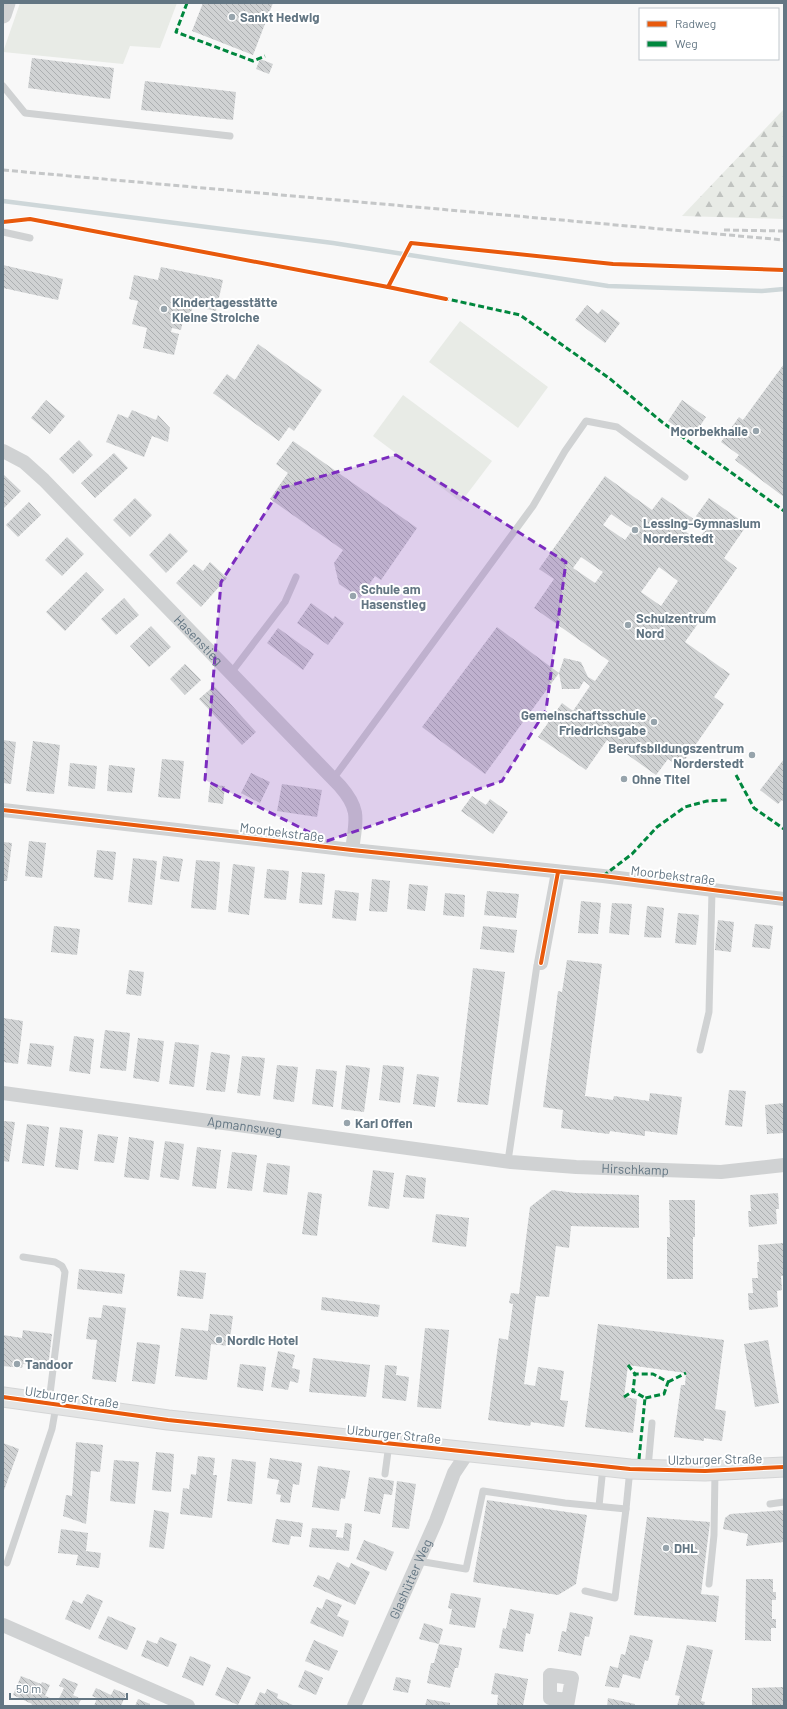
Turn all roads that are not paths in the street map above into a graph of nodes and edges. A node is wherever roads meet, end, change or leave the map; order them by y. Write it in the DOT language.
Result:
graph roads {
  1 [pos="7,3"];
  2 [pos="3,15"];
  3 [pos="3,86"];
  4 [pos="230,136"];
  5 [pos="3,232"];
  6 [pos="30,238"];
  7 [pos="3,451"];
  8 [pos="685,477"];
  9 [pos="296,577"];
  10 [pos="231,673"];
  11 [pos="333,779"];
  12 [pos="3,810"];
  13 [pos="352,850"];
  14 [pos="558,872"];
  15 [pos="712,891"];
  16 [pos="784,899"];
  17 [pos="541,963"];
  18 [pos="700,1050"];
  19 [pos="3,1093"];
  20 [pos="486,1158"];
  21 [pos="508,1161"];
  22 [pos="784,1165"];
  23 [pos="23,1257"];
  24 [pos="3,1397"];
  25 [pos="52,1405"];
  26 [pos="652,1422"];
  27 [pos="389,1443"];
  28 [pos="468,1452"];
  29 [pos="604,1466"];
  30 [pos="784,1467"];
  31 [pos="639,1469"];
  32 [pos="715,1471"];
  33 [pos="386,1474"];
  34 [pos="784,1502"];
  35 [pos="770,1504"];
  36 [pos="599,1506"];
  37 [pos="626,1509"];
  38 [pos="418,1561"];
  39 [pos="7,1563"];
  40 [pos="709,1584"];
  41 [pos="585,1591"];
  42 [pos="3,1625"];
  43 [pos="188,1706"];
  44 [pos="354,1706"];
  1 -- 2 [label="street"];
  3 -- 4 [label="lane"];
  5 -- 6 [label="lane"];
  7 -- 10 [label="street, Hasenstieg"];
  8 -- 11 [label="lane"];
  9 -- 10 [label="lane"];
  10 -- 11 [label="street, Hasenstieg"];
  11 -- 13 [label="street, Hasenstieg"];
  12 -- 13 [label="street, Moorbekstraße"];
  13 -- 14 [label="street, Moorbekstraße"];
  14 -- 15 [label="street, Moorbekstraße"];
  14 -- 17 [label="street"];
  15 -- 16 [label="street, Moorbekstraße"];
  15 -- 18 [label="lane"];
  17 -- 21 [label="lane"];
  19 -- 20 [label="street, Apmannsweg"];
  20 -- 21 [label="street, Hirschkamp"];
  21 -- 22 [label="street, Hirschkamp"];
  23 -- 25 [label="lane"];
  24 -- 25 [label="main road, Ulzburger Straße"];
  25 -- 27 [label="main road, Ulzburger Straße"];
  25 -- 39 [label="lane"];
  26 -- 31 [label="lane"];
  27 -- 28 [label="main road, Ulzburger Straße"];
  27 -- 33 [label="lane"];
  28 -- 29 [label="main road, Ulzburger Straße"];
  28 -- 38 [label="street, Glashütter Weg"];
  29 -- 31 [label="main road, Ulzburger Straße"];
  29 -- 36 [label="lane"];
  30 -- 32 [label="main road, Ulzburger Straße"];
  31 -- 32 [label="main road, Ulzburger Straße"];
  31 -- 37 [label="lane"];
  32 -- 40 [label="lane"];
  34 -- 35 [label="lane"];
  36 -- 37 [label="lane"];
  36 -- 38 [label="lane"];
  37 -- 41 [label="lane"];
  38 -- 44 [label="street, Glashütter Weg"];
  42 -- 43 [label="street"];
}
